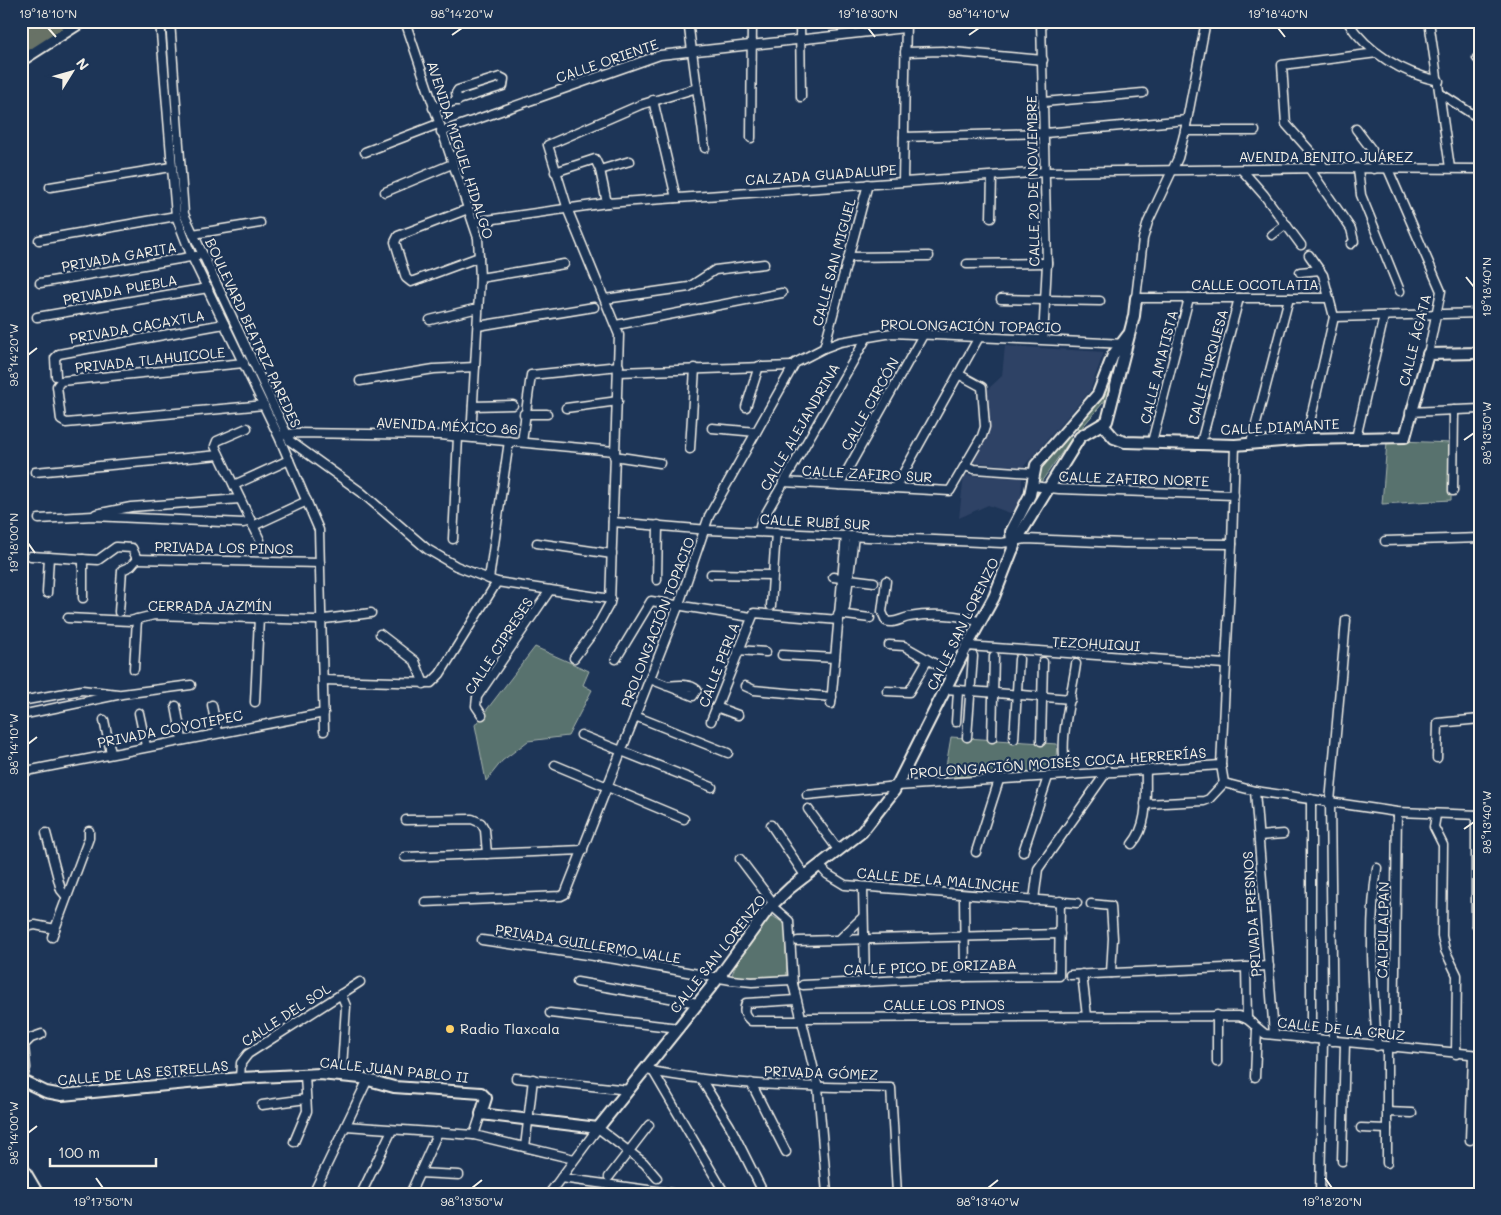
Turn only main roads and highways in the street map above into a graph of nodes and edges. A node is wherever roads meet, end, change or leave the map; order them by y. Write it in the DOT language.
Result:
graph roads {
  1 [pos="43,21"];
  2 [pos="63,21"];
  3 [pos="82,21"];
  4 [pos="21,36"];
  5 [pos="21,48"];
  6 [pos="21,60"];
  1 -- 4 [label="main road"];
  2 -- 5 [label="main road"];
  3 -- 6 [label="main road"];
}
